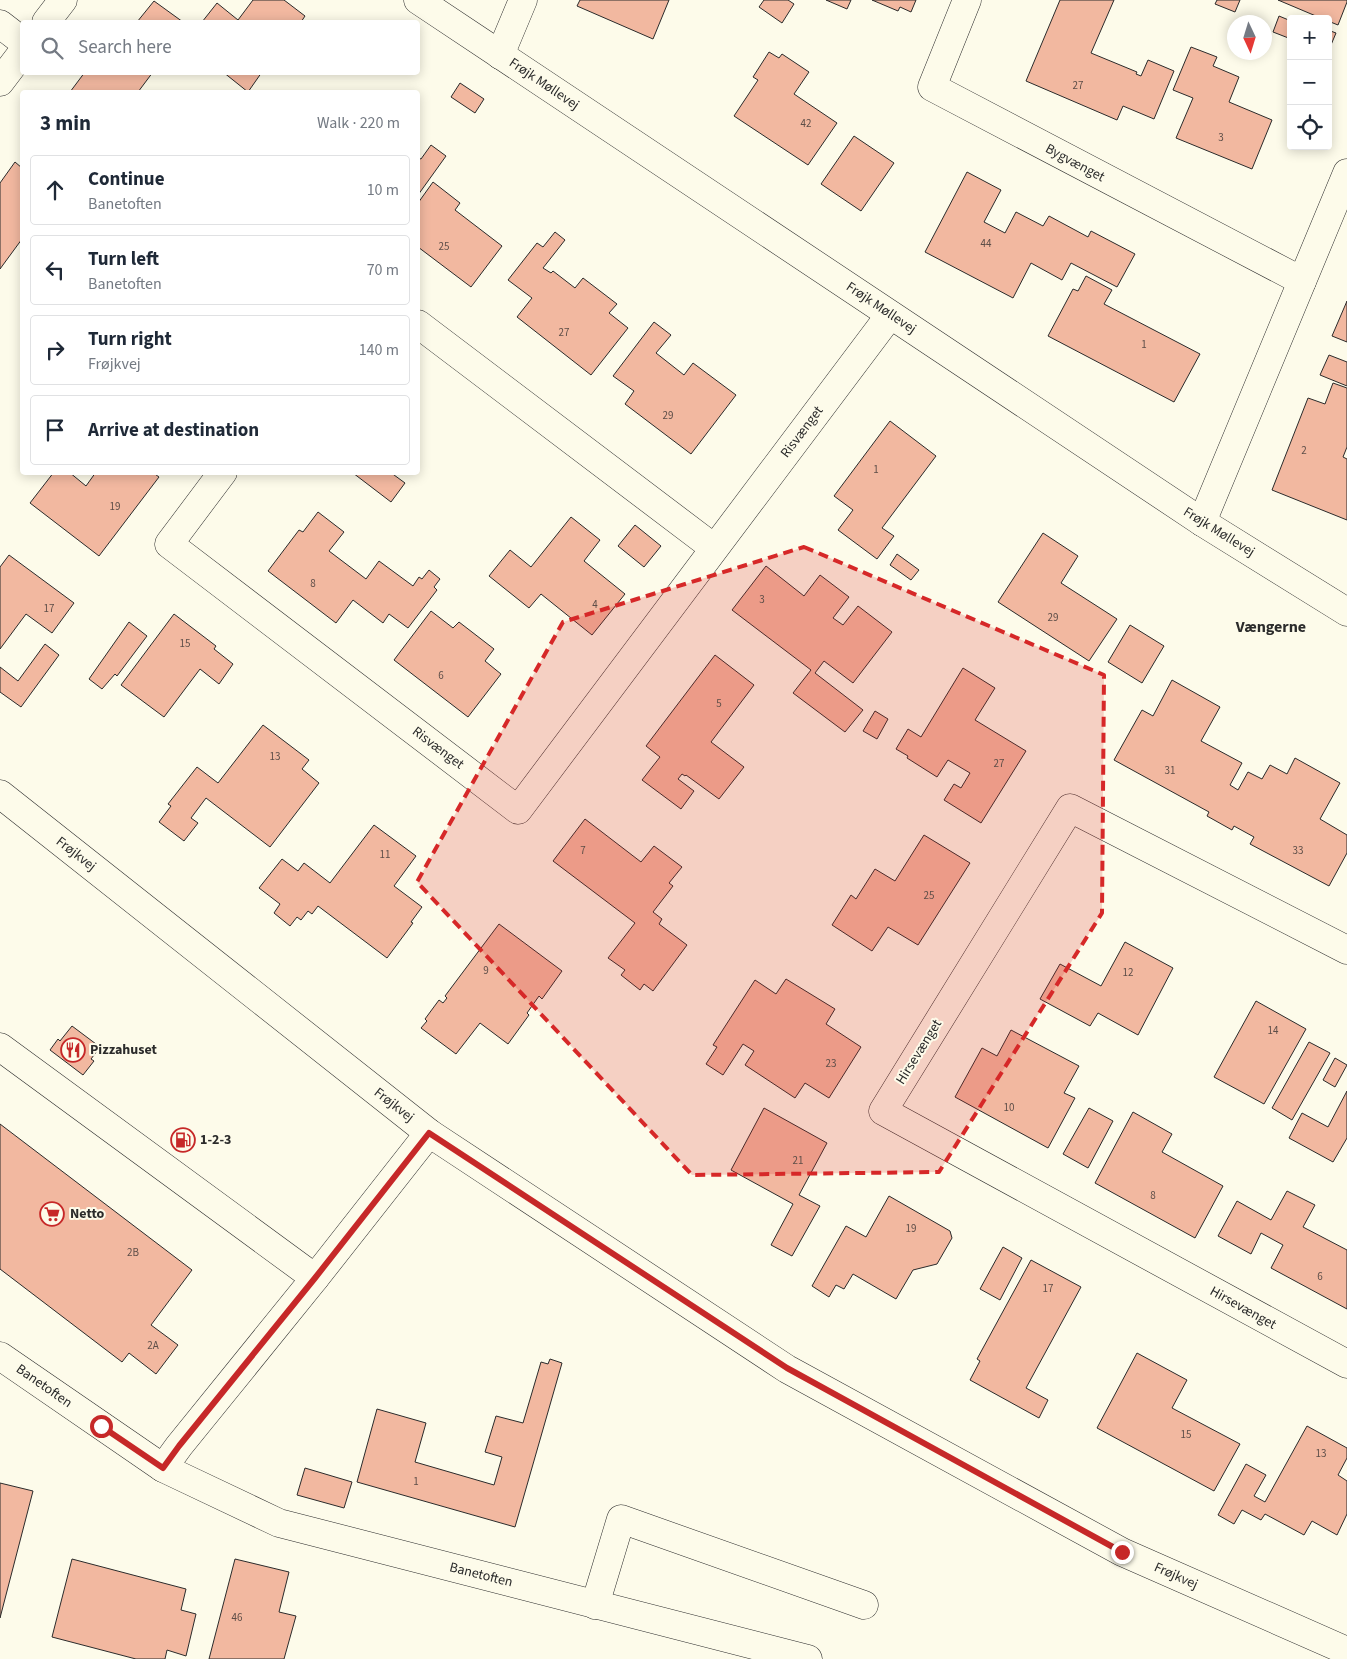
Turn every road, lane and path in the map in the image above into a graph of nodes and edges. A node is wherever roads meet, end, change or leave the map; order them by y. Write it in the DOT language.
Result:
graph roads {
  1 [pos="63,0"];
  2 [pos="418,0"];
  3 [pos="523,0"];
  4 [pos="967,0"];
  5 [pos="48,20"];
  6 [pos="0,24"];
  7 [pos="20,39"];
  8 [pos="500,55"];
  9 [pos="20,56"];
  10 [pos="0,82"];
  11 [pos="1347,173"];
  12 [pos="1302,282"];
  13 [pos="890,315"];
  14 [pos="420,326"];
  15 [pos="221,475"];
  16 [pos="1202,522"];
  17 [pos="714,548"];
  18 [pos="1347,612"];
  19 [pos="0,794"];
  20 [pos="1347,950"];
  21 [pos="0,1047"];
  22 [pos="429,1133"];
  23 [pos="315,1278"];
  24 [pos="0,1356"];
  25 [pos="1347,1364"];
  26 [pos="163,1468"];
  27 [pos="595,1604"];
  28 [pos="864,1605"];
  29 [pos="1347,1651"];
  30 [pos="808,1659"];
  1 -- 5 [label="street"];
  2 -- 8 [label="street, Frøjk Møllevej"];
  3 -- 8 [label="street"];
  4 -- 12 [label="street, Bygvænget"];
  6 -- 7 [label="street"];
  8 -- 13 [label="street, Frøjk Møllevej"];
  9 -- 10 [label="street"];
  11 -- 12 [label="street"];
  12 -- 16 [label="street"];
  13 -- 16 [label="street, Frøjk Møllevej"];
  13 -- 17 [label="street, Risvænget"];
  14 -- 17 [label="street"];
  15 -- 17 [label="street, Risvænget"];
  16 -- 18 [label="street, Frøjk Møllevej"];
  19 -- 22 [label="street, Frøjkvej"];
  20 -- 25 [label="street, Hirsevænget"];
  21 -- 23 [label="street"];
  22 -- 23 [label="street"];
  22 -- 29 [label="street, Frøjkvej"];
  23 -- 26 [label="street"];
  24 -- 26 [label="street, Banetoften"];
  26 -- 27 [label="street, Banetoften"];
  27 -- 28 [label="street"];
  27 -- 30 [label="street, Banetoften"];
}
